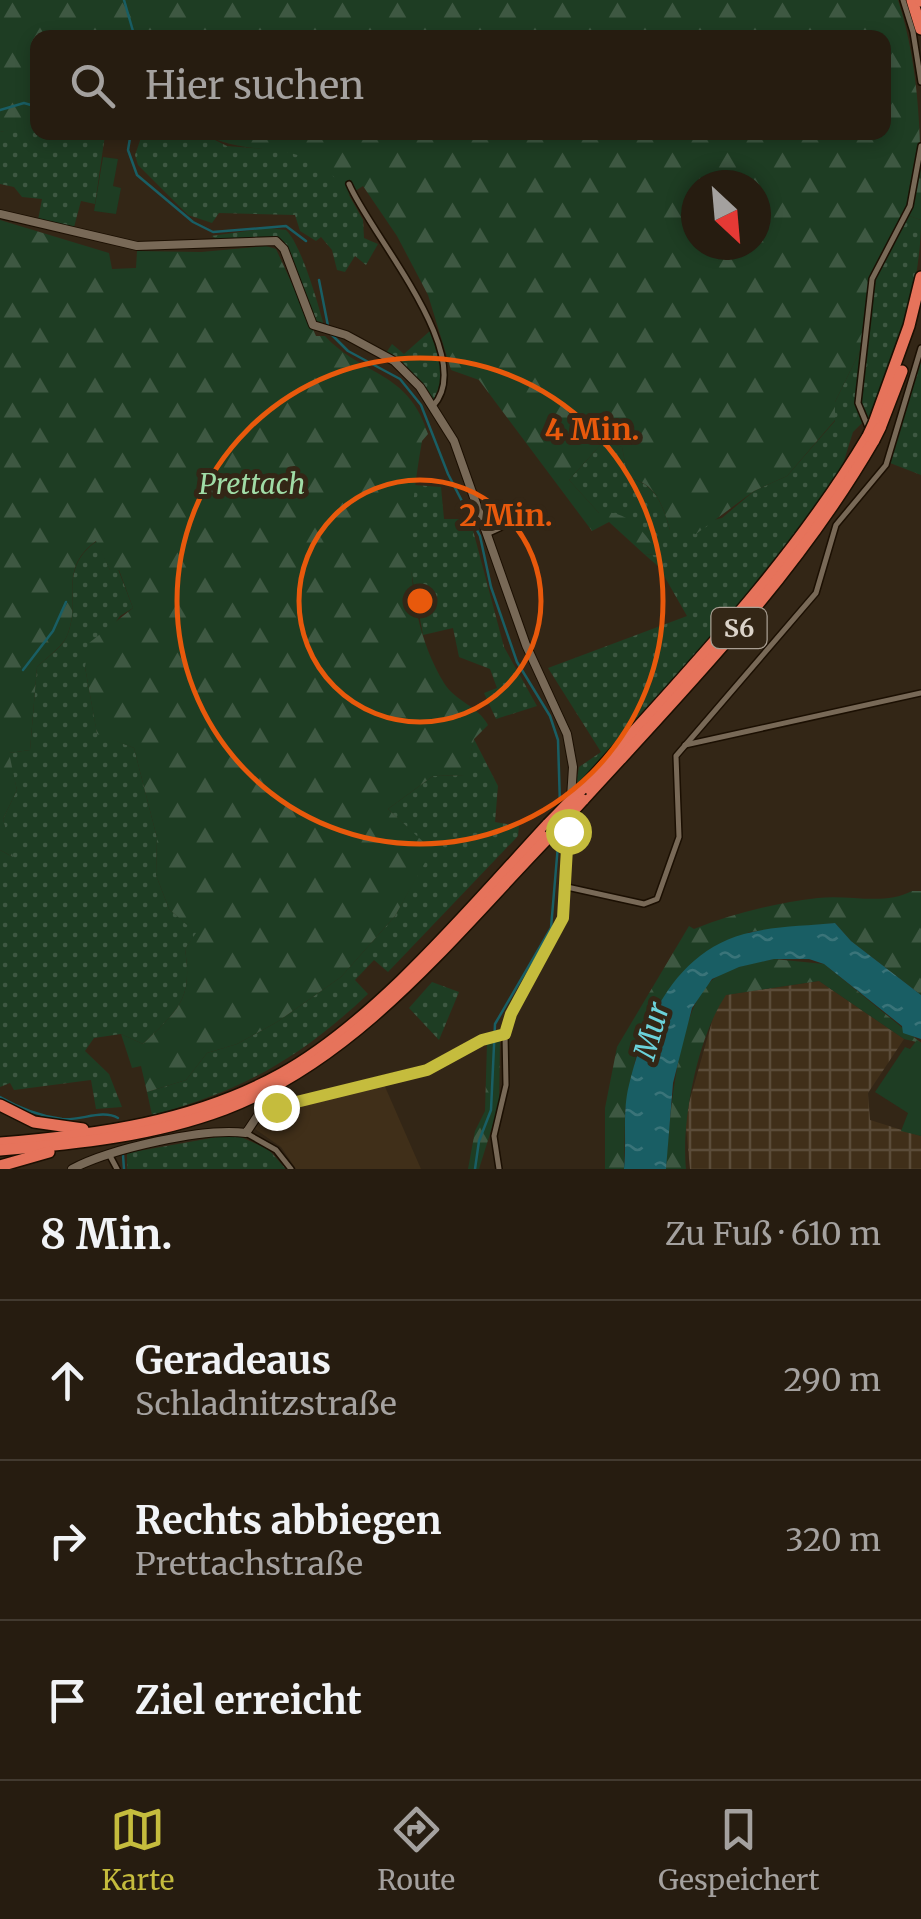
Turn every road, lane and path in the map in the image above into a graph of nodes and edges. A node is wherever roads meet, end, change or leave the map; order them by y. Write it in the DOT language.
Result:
graph roads {
  1 [pos="902,0"];
  2 [pos="912,0"];
  3 [pos="921,29"];
  4 [pos="921,82"];
  5 [pos="921,146"];
  6 [pos="349,184"];
  7 [pos="0,214"];
  8 [pos="921,277"];
  9 [pos="921,304"];
  10 [pos="921,348"];
  11 [pos="434,406"];
  12 [pos="874,432"];
  13 [pos="890,445"];
  14 [pos="536,511"];
  15 [pos="489,533"];
  16 [pos="921,693"];
  17 [pos="685,744"];
  18 [pos="567,887"];
  19 [pos="503,1034"];
  20 [pos="223,1105"];
  21 [pos="0,1106"];
  22 [pos="102,1132"];
  23 [pos="246,1133"];
  24 [pos="0,1142"];
  25 [pos="76,1143"];
  26 [pos="0,1150"];
  27 [pos="108,1154"];
  28 [pos="0,1166"];
  29 [pos="72,1169"];
  30 [pos="117,1169"];
  31 [pos="290,1169"];
  32 [pos="499,1169"];
  1 -- 4 [label="street"];
  2 -- 3 [label="highway"];
  5 -- 13 [label="street"];
  6 -- 11 [label="street"];
  7 -- 11 [label="street"];
  8 -- 12 [label="highway, S6"];
  9 -- 12 [label="highway, S6"];
  10 -- 13 [label="street"];
  11 -- 15 [label="street"];
  12 -- 20 [label="highway, S6, bridge"];
  13 -- 17 [label="street"];
  14 -- 15 [label="street"];
  15 -- 18 [label="street"];
  16 -- 17 [label="street"];
  17 -- 18 [label="street"];
  18 -- 19 [label="street"];
  19 -- 23 [label="street"];
  19 -- 32 [label="street"];
  20 -- 22 [label="highway, S6"];
  20 -- 25 [label="highway, S6"];
  21 -- 22 [label="highway"];
  22 -- 24 [label="highway, S6"];
  23 -- 27 [label="street"];
  23 -- 31 [label="street"];
  25 -- 26 [label="highway, S6"];
  25 -- 28 [label="highway"];
  27 -- 29 [label="street"];
  27 -- 30 [label="street"];
}
